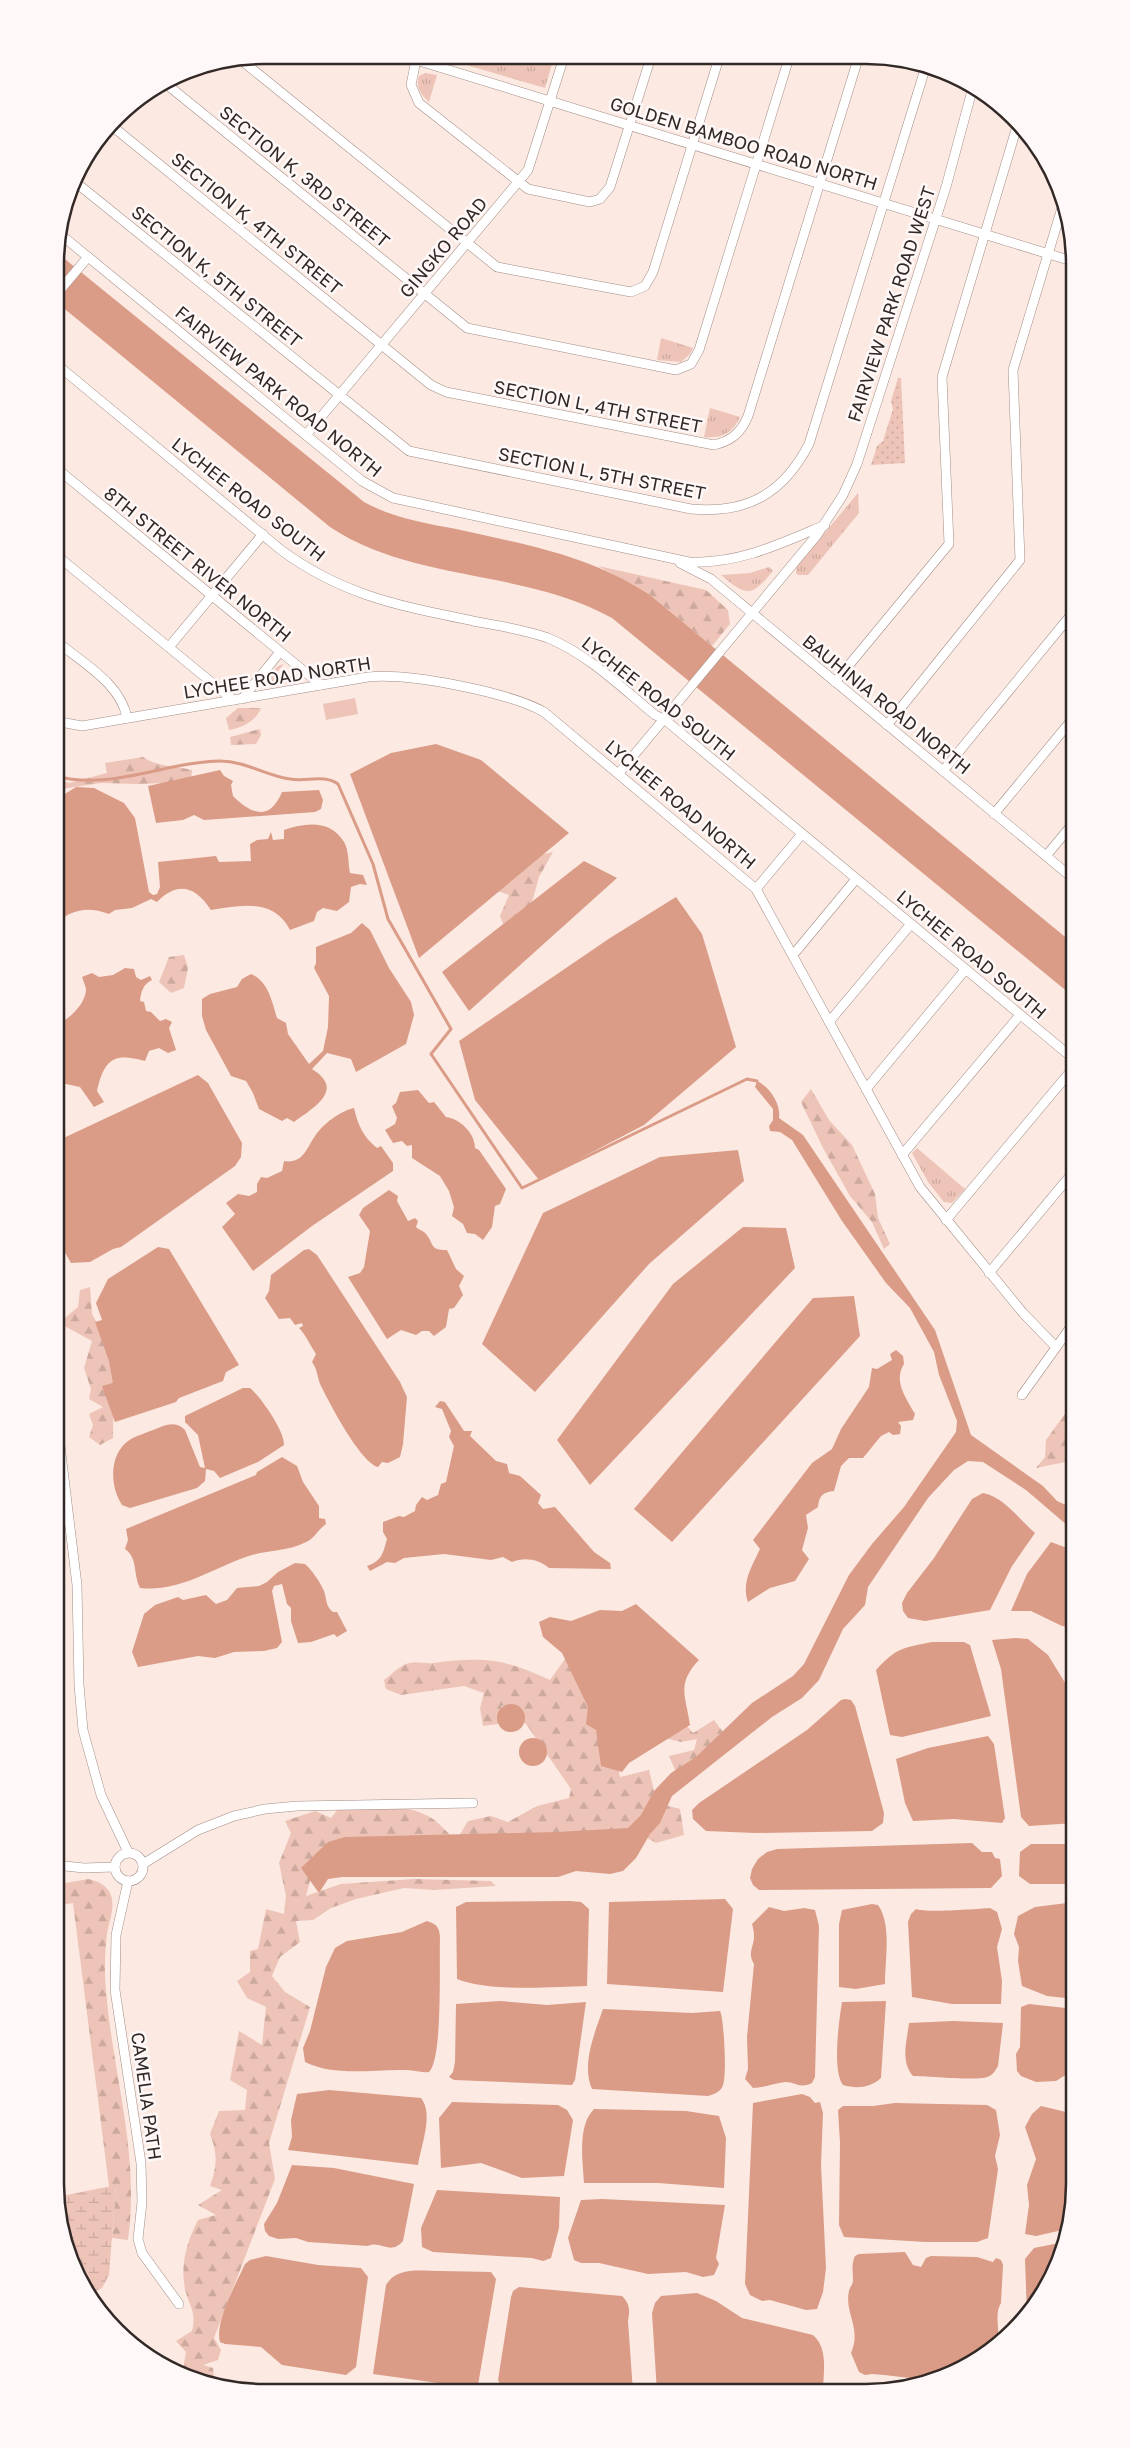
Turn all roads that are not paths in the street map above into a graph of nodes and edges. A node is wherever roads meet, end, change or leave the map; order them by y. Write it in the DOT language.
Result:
graph roads {
  1 [pos="246,64"];
  2 [pos="415,64"];
  3 [pos="429,64"];
  4 [pos="562,64"];
  5 [pos="649,64"];
  6 [pos="717,64"];
  7 [pos="787,64"];
  8 [pos="856,64"];
  9 [pos="924,73"];
  10 [pos="170,87"];
  11 [pos="971,94"];
  12 [pos="550,101"];
  13 [pos="630,125"];
  14 [pos="116,129"];
  15 [pos="1016,131"];
  16 [pos="693,145"];
  17 [pos="757,164"];
  18 [pos="518,182"];
  19 [pos="820,184"];
  20 [pos="80,186"];
  21 [pos="884,203"];
  22 [pos="1060,215"];
  23 [pos="934,219"];
  24 [pos="986,234"];
  25 [pos="65,238"];
  26 [pos="467,243"];
  27 [pos="1048,253"];
  28 [pos="88,257"];
  29 [pos="1066,259"];
  30 [pos="64,287"];
  31 [pos="425,294"];
  32 [pos="382,345"];
  33 [pos="64,370"];
  34 [pos="339,396"];
  35 [pos="306,435"];
  36 [pos="64,474"];
  37 [pos="825,524"];
  38 [pos="263,534"];
  39 [pos="673,560"];
  40 [pos="64,561"];
  41 [pos="212,596"];
  42 [pos="752,614"];
  43 [pos="1066,621"];
  44 [pos="64,647"];
  45 [pos="169,647"];
  46 [pos="280,652"];
  47 [pos="835,682"];
  48 [pos="321,686"];
  49 [pos="238,700"];
  50 [pos="127,718"];
  51 [pos="664,719"];
  52 [pos="64,723"];
  53 [pos="887,725"];
  54 [pos="1066,727"];
  55 [pos="943,771"];
  56 [pos="619,773"];
  57 [pos="994,814"];
  58 [pos="1066,832"];
  59 [pos="802,834"];
  60 [pos="1046,856"];
  61 [pos="1066,873"];
  62 [pos="856,879"];
  63 [pos="756,889"];
  64 [pos="911,924"];
  65 [pos="793,955"];
  66 [pos="965,970"];
  67 [pos="1020,1015"];
  68 [pos="829,1022"];
  69 [pos="1066,1053"];
  70 [pos="1066,1077"];
  71 [pos="866,1089"];
  72 [pos="902,1155"];
  73 [pos="1066,1181"];
  74 [pos="946,1220"];
  75 [pos="989,1273"];
  76 [pos="1066,1333"];
  77 [pos="1056,1347"];
  78 [pos="1022,1395"];
  79 [pos="64,1478"];
  80 [pos="473,1803"];
  81 [pos="128,1852"];
  82 [pos="144,1864"];
  83 [pos="64,1866"];
  84 [pos="115,1867"];
  85 [pos="128,1881"];
  86 [pos="179,2304"];
  1 -- 26 [label="street"];
  2 -- 18 [label="street"];
  3 -- 12 [label="street, GOLDEN BAMBOO ROAD NORTH"];
  4 -- 12 [label="street, GINGKO ROAD"];
  5 -- 13 [label="street"];
  6 -- 16 [label="street"];
  7 -- 17 [label="street, SECTION K, 3RD STREET"];
  8 -- 19 [label="street, SECTION L, 4TH STREET"];
  9 -- 21 [label="street, SECTION L, 5TH STREET"];
  10 -- 31 [label="street, SECTION K, 3RD STREET"];
  11 -- 23 [label="street, FAIRVIEW PARK ROAD WEST"];
  12 -- 13 [label="street, GOLDEN BAMBOO ROAD NORTH"];
  12 -- 18 [label="street, GINGKO ROAD"];
  13 -- 16 [label="street, GOLDEN BAMBOO ROAD NORTH"];
  13 -- 18 [label="street"];
  14 -- 32 [label="street, SECTION K, 4TH STREET"];
  15 -- 24 [label="street"];
  16 -- 17 [label="street, GOLDEN BAMBOO ROAD NORTH"];
  16 -- 26 [label="street"];
  17 -- 19 [label="street, GOLDEN BAMBOO ROAD NORTH"];
  17 -- 31 [label="street, SECTION K, 3RD STREET"];
  18 -- 26 [label="street, GINGKO ROAD"];
  19 -- 21 [label="street, GOLDEN BAMBOO ROAD NORTH"];
  19 -- 32 [label="street, SECTION L, 4TH STREET"];
  20 -- 34 [label="street, SECTION K, 5TH STREET"];
  21 -- 23 [label="street, GOLDEN BAMBOO ROAD NORTH"];
  21 -- 34 [label="street, SECTION L, 5TH STREET"];
  22 -- 27 [label="street"];
  23 -- 24 [label="street, GOLDEN BAMBOO ROAD NORTH"];
  23 -- 37 [label="street, FAIRVIEW PARK ROAD WEST"];
  24 -- 27 [label="street, GOLDEN BAMBOO ROAD NORTH"];
  24 -- 47 [label="street"];
  25 -- 28 [label="street, FAIRVIEW PARK ROAD NORTH"];
  26 -- 31 [label="street, GINGKO ROAD"];
  27 -- 29 [label="street, GOLDEN BAMBOO ROAD NORTH"];
  27 -- 53 [label="street"];
  28 -- 30 [label="street"];
  28 -- 35 [label="street, FAIRVIEW PARK ROAD NORTH"];
  31 -- 32 [label="street, GINGKO ROAD"];
  32 -- 34 [label="street, GINGKO ROAD"];
  33 -- 38 [label="street, LYCHEE ROAD SOUTH"];
  34 -- 35 [label="street, GINGKO ROAD"];
  35 -- 39 [label="street, FAIRVIEW PARK ROAD NORTH"];
  36 -- 41 [label="street, 8TH STREET RIVER NORTH"];
  37 -- 39 [label="street"];
  37 -- 42 [label="street, FAIRVIEW PARK ROAD WEST"];
  38 -- 41 [label="street"];
  38 -- 51 [label="street, LYCHEE ROAD SOUTH"];
  39 -- 42 [label="street, BAUHINIA ROAD NORTH"];
  40 -- 45 [label="street"];
  41 -- 45 [label="street"];
  41 -- 46 [label="street, 8TH STREET RIVER NORTH"];
  42 -- 47 [label="street, BAUHINIA ROAD NORTH"];
  42 -- 51 [label="street, FAIRVIEW PARK ROAD WEST"];
  43 -- 55 [label="street"];
  44 -- 50 [label="street"];
  45 -- 49 [label="street"];
  46 -- 48 [label="street, 8TH STREET RIVER NORTH"];
  46 -- 49 [label="street"];
  47 -- 53 [label="street, BAUHINIA ROAD NORTH"];
  48 -- 49 [label="street, LYCHEE ROAD NORTH"];
  48 -- 56 [label="street, LYCHEE ROAD NORTH"];
  49 -- 50 [label="street, LYCHEE ROAD NORTH"];
  50 -- 52 [label="street, LYCHEE ROAD NORTH"];
  51 -- 56 [label="street, FAIRVIEW PARK ROAD WEST"];
  51 -- 59 [label="street, LYCHEE ROAD SOUTH"];
  53 -- 55 [label="street, BAUHINIA ROAD NORTH"];
  54 -- 57 [label="street"];
  55 -- 57 [label="street, BAUHINIA ROAD NORTH"];
  56 -- 63 [label="street, LYCHEE ROAD NORTH"];
  57 -- 60 [label="street, BAUHINIA ROAD NORTH"];
  58 -- 60 [label="street"];
  59 -- 62 [label="street, LYCHEE ROAD SOUTH"];
  59 -- 63 [label="street"];
  60 -- 61 [label="street, BAUHINIA ROAD NORTH"];
  62 -- 64 [label="street, LYCHEE ROAD SOUTH"];
  62 -- 65 [label="street"];
  63 -- 65 [label="street, LYCHEE ROAD NORTH"];
  64 -- 66 [label="street, LYCHEE ROAD SOUTH"];
  64 -- 68 [label="street"];
  65 -- 68 [label="street, LYCHEE ROAD NORTH"];
  66 -- 67 [label="street, LYCHEE ROAD SOUTH"];
  66 -- 71 [label="street"];
  67 -- 69 [label="street, LYCHEE ROAD SOUTH"];
  67 -- 72 [label="street"];
  68 -- 71 [label="street, LYCHEE ROAD NORTH"];
  70 -- 74 [label="street"];
  71 -- 72 [label="street, LYCHEE ROAD NORTH"];
  72 -- 74 [label="street, LYCHEE ROAD NORTH"];
  73 -- 75 [label="street"];
  74 -- 75 [label="street, LYCHEE ROAD NORTH"];
  75 -- 77 [label="street, LYCHEE ROAD NORTH"];
  76 -- 77 [label="street"];
  77 -- 78 [label="street"];
  79 -- 81 [label="street"];
  80 -- 82 [label="street"];
  81 -- 82 [label="street"];
  81 -- 84 [label="street"];
  82 -- 85 [label="street"];
  83 -- 84 [label="street"];
  84 -- 85 [label="street"];
  85 -- 86 [label="street, CAMELIA PATH"];
}
